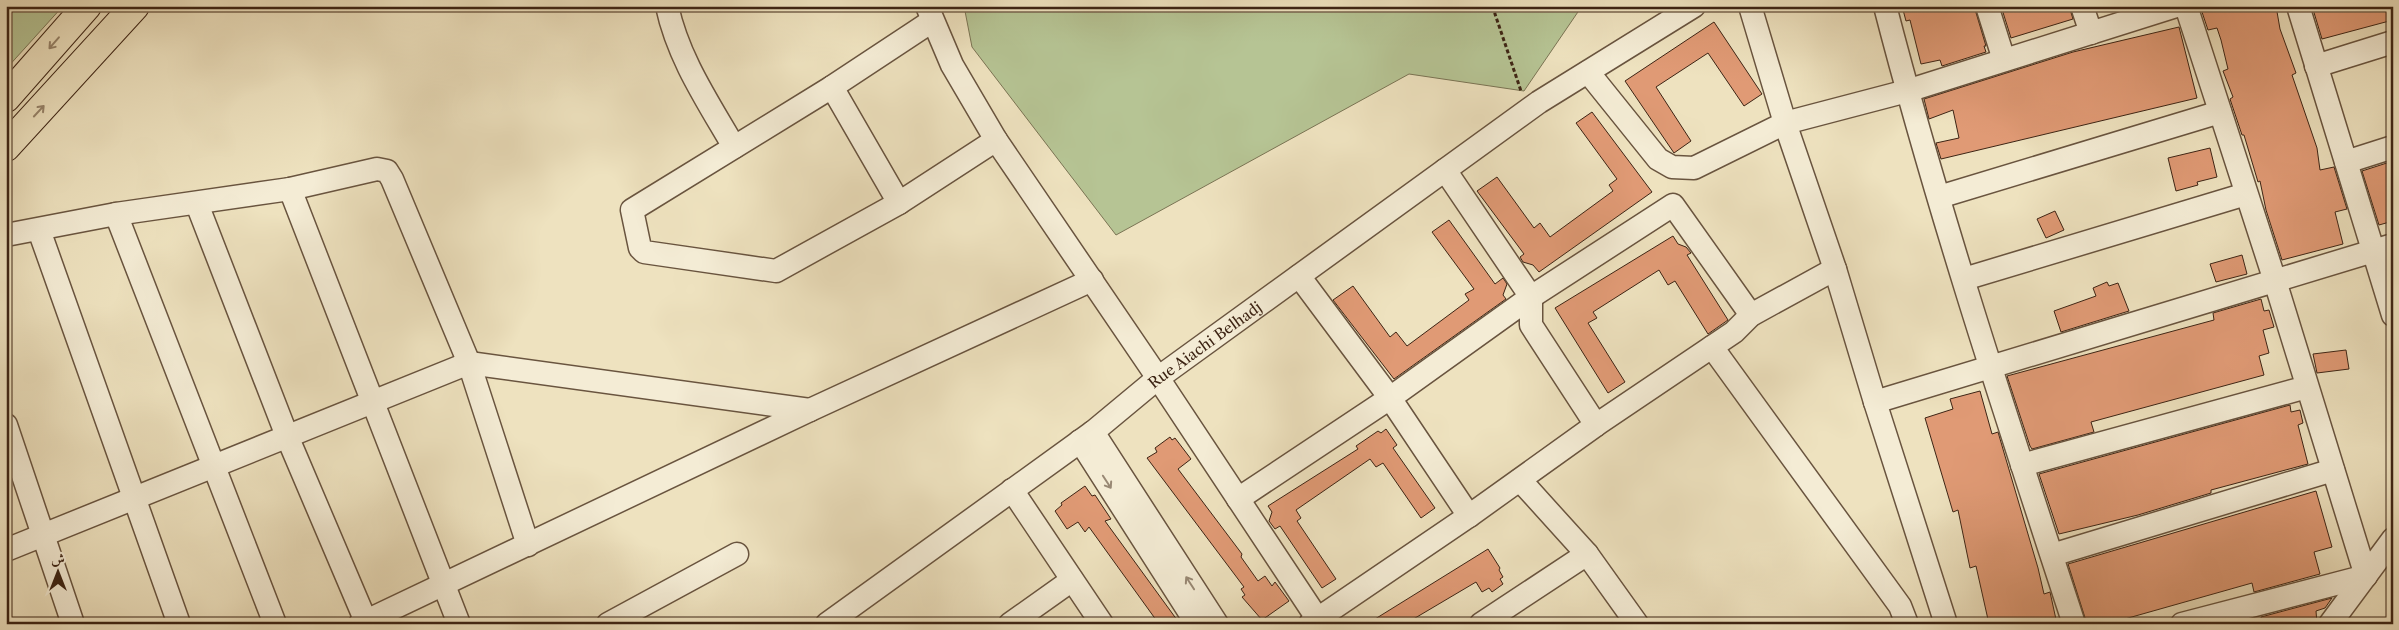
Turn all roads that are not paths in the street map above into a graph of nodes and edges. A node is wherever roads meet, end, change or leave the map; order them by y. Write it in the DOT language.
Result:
graph roads {
  1 [pos="86,6"];
  2 [pos="135,6"];
  3 [pos="667,6"];
  4 [pos="1694,6"];
  5 [pos="1750,6"];
  6 [pos="1885,6"];
  7 [pos="1987,6"];
  8 [pos="2082,6"];
  9 [pos="2176,6"];
  10 [pos="2186,6"];
  11 [pos="2298,6"];
  12 [pos="929,14"];
  13 [pos="2091,33"];
  14 [pos="2393,42"];
  15 [pos="2004,60"];
  16 [pos="2316,66"];
  17 [pos="1588,72"];
  18 [pos="832,87"];
  19 [pos="1907,91"];
  20 [pos="6,98"];
  21 [pos="2220,112"];
  22 [pos="1785,123"];
  23 [pos="996,140"];
  24 [pos="6,147"];
  25 [pos="734,147"];
  26 [pos="2393,147"];
  27 [pos="2346,162"];
  28 [pos="1445,170"];
  29 [pos="290,189"];
  30 [pos="2246,194"];
  31 [pos="1939,197"];
  32 [pos="899,203"];
  33 [pos="197,204"];
  34 [pos="116,214"];
  35 [pos="39,230"];
  36 [pos="6,235"];
  37 [pos="2383,248"];
  38 [pos="1835,269"];
  39 [pos="1299,276"];
  40 [pos="1964,279"];
  41 [pos="1092,280"];
  42 [pos="2275,281"];
  43 [pos="1530,298"];
  44 [pos="1751,315"];
  45 [pos="2393,315"];
  46 [pos="1712,347"];
  47 [pos="468,363"];
  48 [pos="1990,367"];
  49 [pos="1158,378"];
  50 [pos="2308,387"];
  51 [pos="1390,398"];
  52 [pos="374,401"];
  53 [pos="1875,402"];
  54 [pos="810,410"];
  55 [pos="6,425"];
  56 [pos="1596,425"];
  57 [pos="287,436"];
  58 [pos="1087,436"];
  59 [pos="2022,465"];
  60 [pos="213,466"];
  61 [pos="2333,470"];
  62 [pos="1520,480"];
  63 [pos="1012,490"];
  64 [pos="134,498"];
  65 [pos="1238,499"];
  66 [pos="1470,516"];
  67 [pos="42,536"];
  68 [pos="2393,539"];
  69 [pos="528,545"];
  70 [pos="6,550"];
  71 [pos="737,554"];
  72 [pos="1587,554"];
  73 [pos="2052,555"];
  74 [pos="2366,576"];
  75 [pos="1072,580"];
  76 [pos="444,586"];
  77 [pos="1313,621"];
  78 [pos="365,623"];
  79 [pos="73,624"];
  80 [pos="179,624"];
  81 [pos="276,624"];
  82 [pos="459,624"];
  83 [pos="608,624"];
  84 [pos="827,624"];
  85 [pos="1010,624"];
  86 [pos="1102,624"];
  87 [pos="1197,624"];
  88 [pos="1217,624"];
  89 [pos="1481,624"];
  90 [pos="1637,624"];
  91 [pos="1907,624"];
  92 [pos="1946,624"];
  93 [pos="2074,624"];
  94 [pos="2182,624"];
  95 [pos="2330,624"];
  1 -- 20 [label="main road, one-way"];
  24 -- 2 [label="main road, one-way"];
  3 -- 25 [label="street"];
  4 -- 17 [label="street, Rue Aiachi Belhadj"];
  5 -- 22 [label="street"];
  6 -- 19 [label="street"];
  7 -- 15 [label="street"];
  8 -- 13 [label="street"];
  9 -- 13 [label="street"];
  10 -- 21 [label="street"];
  11 -- 16 [label="street"];
  12 -- 18 [label="street"];
  12 -- 23 [label="street"];
  13 -- 15 [label="street"];
  14 -- 16 [label="street"];
  15 -- 19 [label="street"];
  16 -- 27 [label="street"];
  17 -- 22 [label="street"];
  17 -- 28 [label="street, Rue Aiachi Belhadj"];
  18 -- 25 [label="street"];
  18 -- 32 [label="street"];
  19 -- 22 [label="street"];
  19 -- 31 [label="street"];
  21 -- 30 [label="street"];
  21 -- 31 [label="street"];
  22 -- 38 [label="street"];
  23 -- 32 [label="street"];
  23 -- 41 [label="street"];
  25 -- 32 [label="street"];
  26 -- 27 [label="street"];
  27 -- 37 [label="street"];
  28 -- 39 [label="street, Rue Aiachi Belhadj"];
  28 -- 43 [label="street"];
  29 -- 33 [label="street"];
  29 -- 47 [label="street"];
  29 -- 52 [label="street"];
  30 -- 40 [label="street"];
  30 -- 42 [label="street"];
  31 -- 40 [label="street"];
  33 -- 34 [label="street"];
  33 -- 57 [label="street"];
  34 -- 35 [label="street"];
  34 -- 60 [label="street"];
  35 -- 36 [label="street"];
  35 -- 64 [label="street"];
  37 -- 42 [label="street"];
  37 -- 45 [label="street"];
  38 -- 44 [label="street"];
  38 -- 53 [label="street"];
  39 -- 49 [label="street, Rue Aiachi Belhadj"];
  39 -- 51 [label="street"];
  40 -- 48 [label="street"];
  41 -- 49 [label="street"];
  41 -- 54 [label="street"];
  42 -- 48 [label="street"];
  42 -- 50 [label="street"];
  43 -- 44 [label="street"];
  43 -- 51 [label="street"];
  43 -- 56 [label="street"];
  44 -- 46 [label="street"];
  46 -- 56 [label="street"];
  46 -- 91 [label="street"];
  47 -- 52 [label="street"];
  47 -- 54 [label="street"];
  47 -- 69 [label="street"];
  48 -- 53 [label="street"];
  48 -- 59 [label="street"];
  49 -- 58 [label="street, Rue Aiachi Belhadj"];
  49 -- 65 [label="street"];
  50 -- 59 [label="street"];
  50 -- 61 [label="street"];
  51 -- 65 [label="street"];
  51 -- 66 [label="street"];
  52 -- 57 [label="street"];
  52 -- 76 [label="street"];
  53 -- 92 [label="street"];
  54 -- 69 [label="street"];
  55 -- 67 [label="street"];
  56 -- 62 [label="street"];
  57 -- 60 [label="street"];
  57 -- 78 [label="street"];
  58 -- 63 [label="street, Rue Aiachi Belhadj"];
  58 -- 87 [label="street, one-way"];
  88 -- 58 [label="street, one-way"];
  59 -- 73 [label="street"];
  60 -- 64 [label="street"];
  60 -- 81 [label="street"];
  61 -- 73 [label="street"];
  61 -- 74 [label="street"];
  62 -- 66 [label="street"];
  62 -- 72 [label="street"];
  63 -- 75 [label="street"];
  63 -- 84 [label="street, Rue Aiachi Belhadj"];
  64 -- 67 [label="street"];
  64 -- 80 [label="street"];
  65 -- 77 [label="street"];
  66 -- 77 [label="street"];
  67 -- 70 [label="street"];
  67 -- 79 [label="street"];
  68 -- 74 [label="street"];
  69 -- 76 [label="street"];
  71 -- 83 [label="street"];
  72 -- 89 [label="street"];
  72 -- 90 [label="street"];
  73 -- 93 [label="street"];
  74 -- 94 [label="street"];
  74 -- 95 [label="street"];
  75 -- 85 [label="street"];
  75 -- 86 [label="street"];
  76 -- 78 [label="street"];
  76 -- 82 [label="street"];
}
